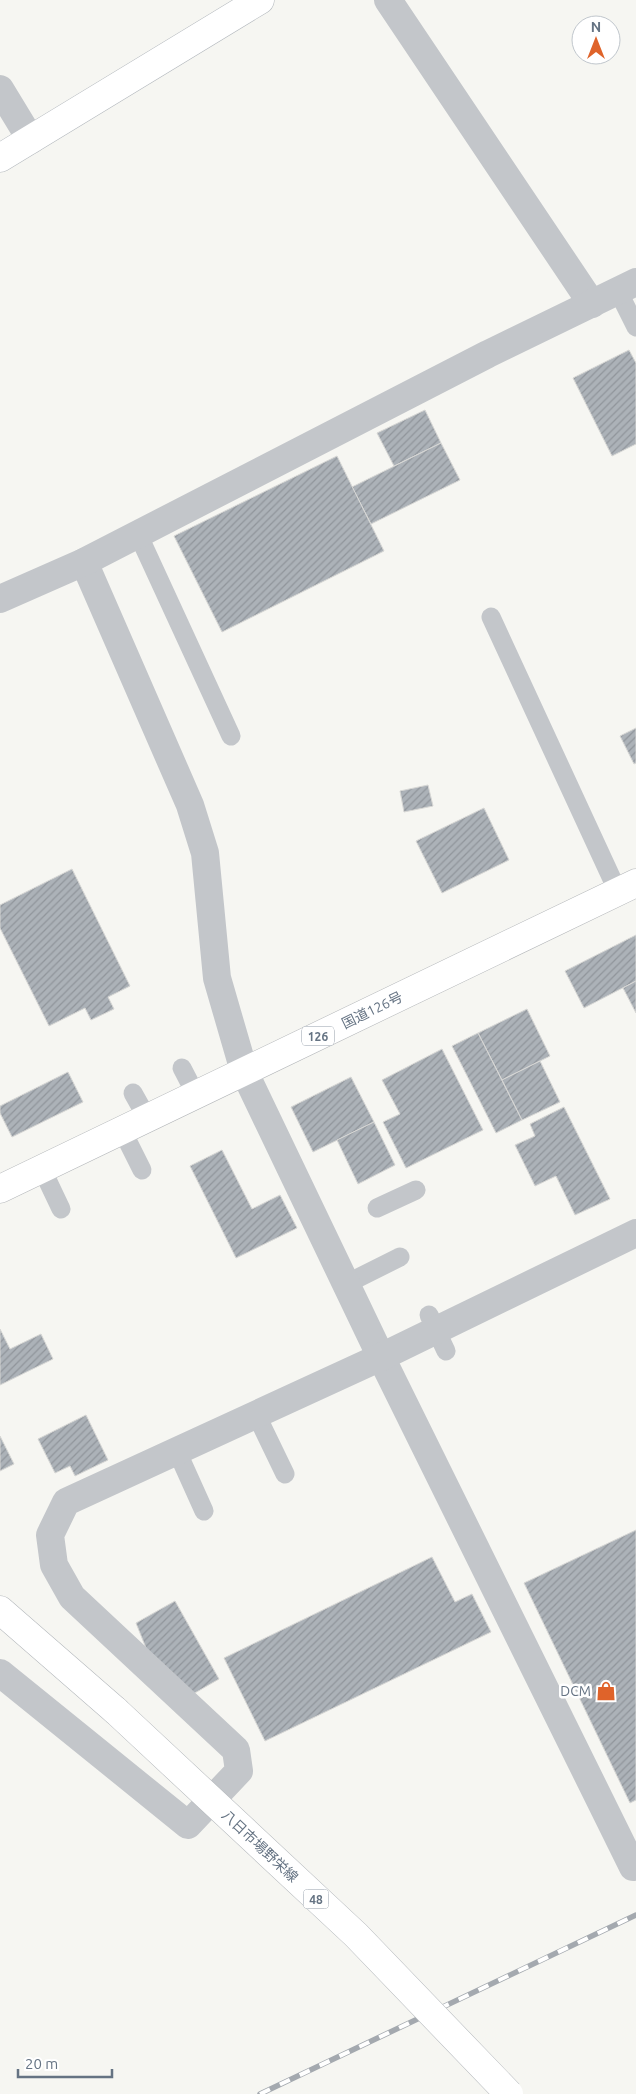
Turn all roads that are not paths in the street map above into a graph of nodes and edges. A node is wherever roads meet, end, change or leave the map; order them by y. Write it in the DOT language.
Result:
graph roads {
  1 [pos="260,0"];
  2 [pos="388,0"];
  3 [pos="0,89"];
  4 [pos="31,140"];
  5 [pos="0,158"];
  6 [pos="627,286"];
  7 [pos="592,304"];
  8 [pos="636,327"];
  9 [pos="138,534"];
  10 [pos="84,562"];
  11 [pos="0,599"];
  12 [pos="491,616"];
  13 [pos="230,736"];
  14 [pos="627,887"];
  15 [pos="182,1068"];
  16 [pos="244,1071"];
  17 [pos="133,1093"];
  18 [pos="196,1095"];
  19 [pos="147,1118"];
  20 [pos="122,1130"];
  21 [pos="42,1169"];
  22 [pos="142,1170"];
  23 [pos="0,1189"];
  24 [pos="416,1190"];
  25 [pos="377,1208"];
  26 [pos="61,1209"];
  27 [pos="636,1234"];
  28 [pos="400,1257"];
  29 [pos="346,1284"];
  30 [pos="381,1357"];
  31 [pos="256,1414"];
  32 [pos="177,1451"];
  33 [pos="285,1474"];
  34 [pos="204,1511"];
  35 [pos="0,1610"];
  36 [pos="0,1672"];
  37 [pos="632,1867"];
  38 [pos="509,2094"];
  1 -- 4 [label="main road"];
  2 -- 7 [label="street"];
  3 -- 4 [label="street"];
  4 -- 5 [label="main road"];
  6 -- 7 [label="street"];
  6 -- 8 [label="lane"];
  7 -- 9 [label="street"];
  9 -- 10 [label="street"];
  9 -- 13 [label="lane"];
  10 -- 11 [label="street"];
  10 -- 16 [label="street"];
  12 -- 14 [label="lane"];
  14 -- 16 [label="main road, 国道126号 / 126"];
  15 -- 18 [label="lane"];
  16 -- 18 [label="main road, 国道126号 / 126"];
  16 -- 29 [label="street"];
  17 -- 19 [label="lane"];
  18 -- 19 [label="main road, 国道126号 / 126"];
  19 -- 20 [label="main road, 国道126号 / 126"];
  20 -- 21 [label="main road, 国道126号 / 126"];
  20 -- 22 [label="lane"];
  21 -- 23 [label="main road, 国道126号 / 126"];
  21 -- 26 [label="lane"];
  24 -- 25 [label="lane"];
  27 -- 30 [label="street"];
  28 -- 29 [label="lane"];
  29 -- 30 [label="street"];
  30 -- 31 [label="street"];
  30 -- 37 [label="street"];
  31 -- 32 [label="street"];
  31 -- 33 [label="lane"];
  32 -- 34 [label="lane"];
  32 -- 36 [label="street"];
  35 -- 38 [label="main road, 八日市場野栄線 / 48, bridge"];
}
